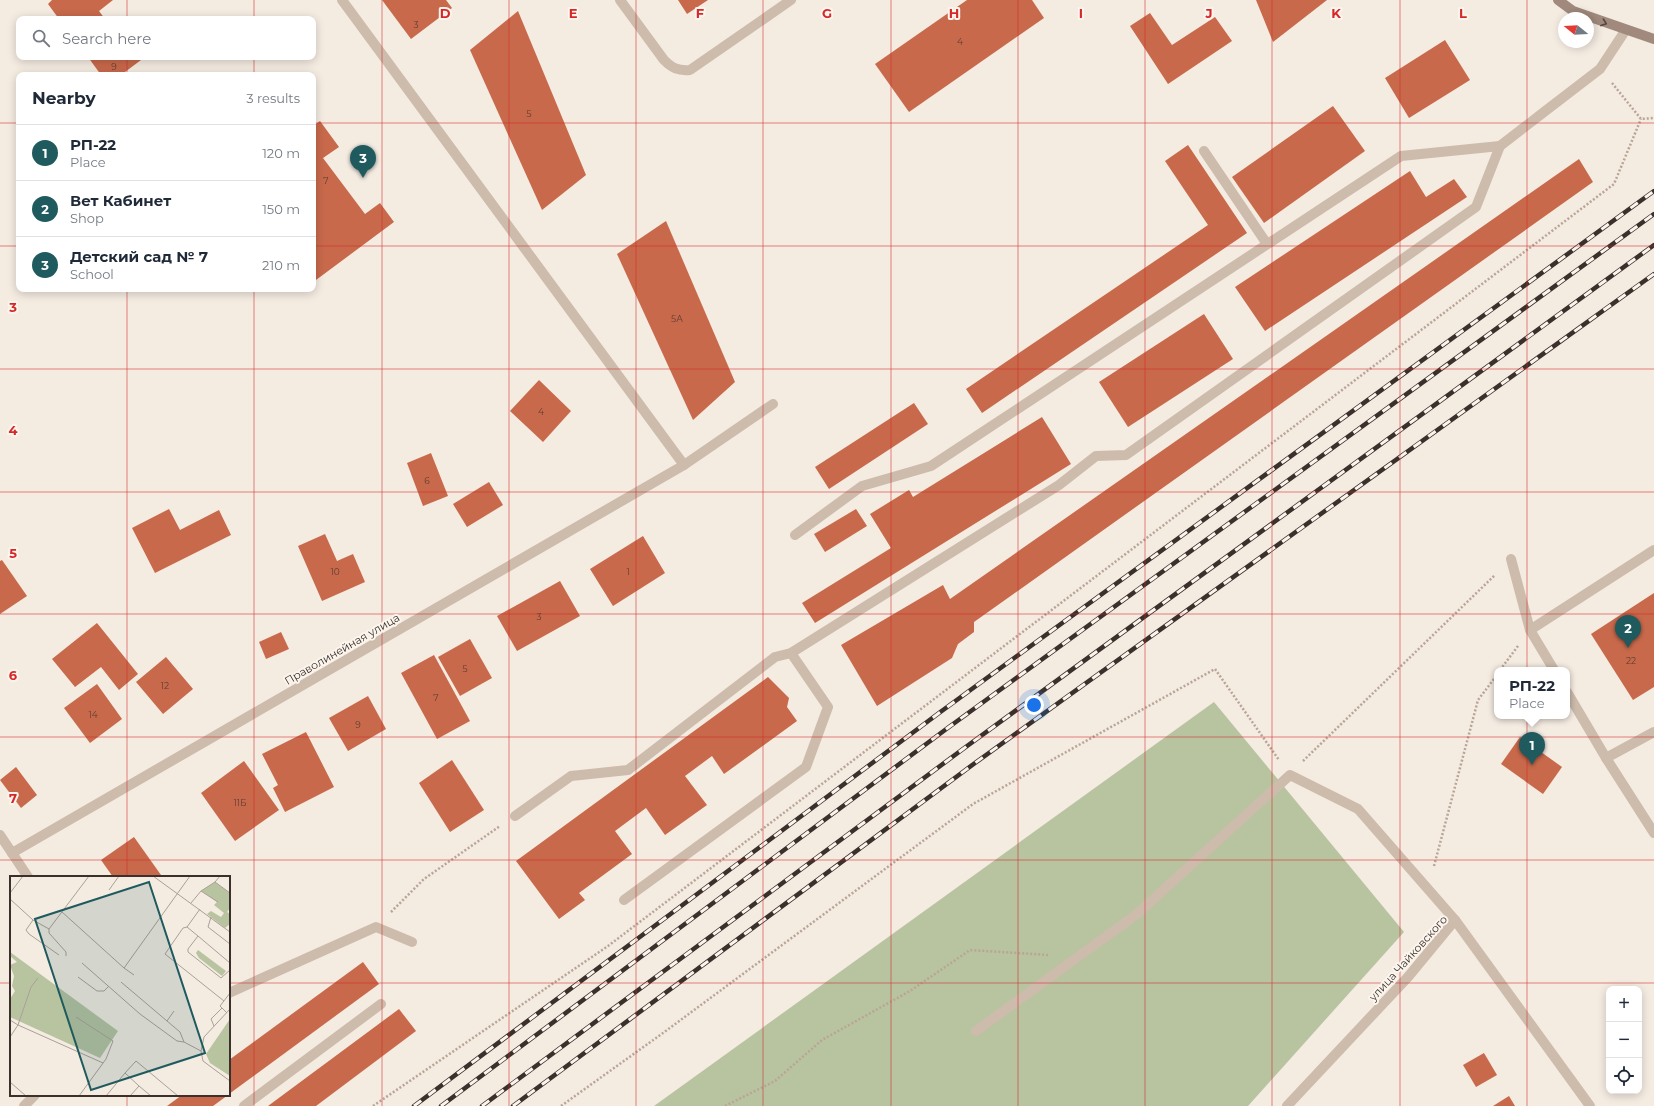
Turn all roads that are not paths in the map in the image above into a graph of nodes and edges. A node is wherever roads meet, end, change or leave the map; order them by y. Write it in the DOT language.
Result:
graph roads {
  1 [pos="342,0"];
  2 [pos="620,0"];
  3 [pos="791,0"];
  4 [pos="1558,0"];
  5 [pos="1625,31"];
  6 [pos="1654,39"];
  7 [pos="1500,146"];
  8 [pos="1204,151"];
  9 [pos="1267,244"];
  10 [pos="773,404"];
  11 [pos="684,466"];
  12 [pos="795,535"];
  13 [pos="1654,550"];
  14 [pos="1511,560"];
  15 [pos="1530,630"];
  16 [pos="791,653"];
  17 [pos="1552,667"];
  18 [pos="1570,697"];
  19 [pos="1654,732"];
  20 [pos="1606,758"];
  21 [pos="515,816"];
  22 [pos="1654,833"];
  23 [pos="0,836"];
  24 [pos="12,853"];
  25 [pos="27,876"];
  26 [pos="624,900"];
  27 [pos="1455,920"];
  28 [pos="412,942"];
  29 [pos="230,993"];
  30 [pos="381,1004"];
  31 [pos="976,1031"];
  32 [pos="34,1096"];
  33 [pos="24,1106"];
  34 [pos="244,1106"];
  35 [pos="1287,1106"];
  36 [pos="1590,1106"];
  1 -- 11 [label="street"];
  2 -- 3 [label="street"];
  4 -- 5 [label="main road, one-way"];
  5 -- 6 [label="main road"];
  5 -- 7 [label="street"];
  7 -- 9 [label="street"];
  7 -- 16 [label="street"];
  8 -- 9 [label="street"];
  9 -- 12 [label="street"];
  10 -- 11 [label="street, Праволинейная улица"];
  11 -- 24 [label="street, Праволинейная улица"];
  13 -- 15 [label="street"];
  14 -- 15 [label="street"];
  15 -- 17 [label="street"];
  16 -- 21 [label="street"];
  16 -- 26 [label="street"];
  18 -- 20 [label="street"];
  19 -- 20 [label="street"];
  20 -- 22 [label="street"];
  23 -- 24 [label="street"];
  24 -- 25 [label="street"];
  27 -- 31 [label="street"];
  27 -- 35 [label="street, улица Чайковского"];
  27 -- 36 [label="street, улица Чайковского"];
  28 -- 29 [label="street"];
  30 -- 34 [label="street"];
  32 -- 33 [label="street"];
}
